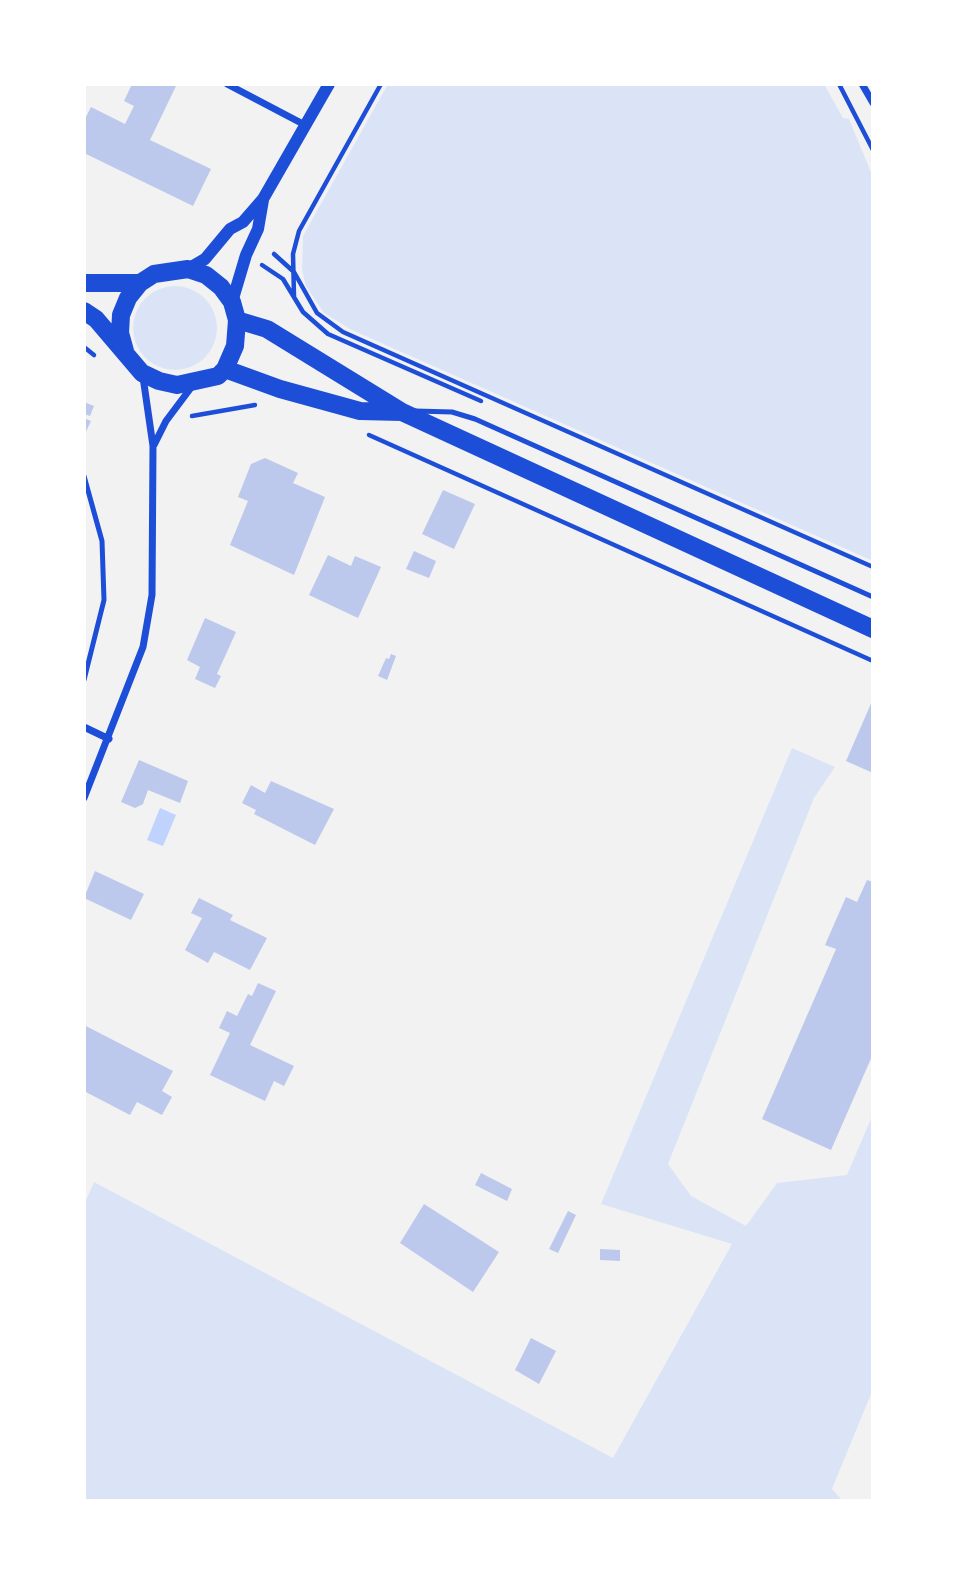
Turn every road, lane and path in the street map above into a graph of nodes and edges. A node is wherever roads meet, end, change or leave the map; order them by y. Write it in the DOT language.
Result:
graph roads {
  1 [pos="227,84"];
  2 [pos="329,84"];
  3 [pos="381,84"];
  4 [pos="862,84"];
  5 [pos="872,102"];
  6 [pos="849,103"];
  7 [pos="305,125"];
  8 [pos="873,150"];
  9 [pos="263,199"];
  10 [pos="274,254"];
  11 [pos="266,267"];
  12 [pos="188,269"];
  13 [pos="294,272"];
  14 [pos="84,283"];
  15 [pos="140,283"];
  16 [pos="295,299"];
  17 [pos="232,302"];
  18 [pos="84,311"];
  19 [pos="237,320"];
  20 [pos="314,324"];
  21 [pos="84,348"];
  22 [pos="125,351"];
  23 [pos="96,356"];
  24 [pos="225,369"];
  25 [pos="142,373"];
  26 [pos="195,383"];
  27 [pos="262,402"];
  28 [pos="402,411"];
  29 [pos="211,412"];
  30 [pos="356,430"];
  31 [pos="153,446"];
  32 [pos="84,475"];
  33 [pos="873,567"];
  34 [pos="873,597"];
  35 [pos="873,629"];
  36 [pos="873,661"];
  37 [pos="84,680"];
  38 [pos="84,727"];
  39 [pos="109,739"];
  40 [pos="84,797"];
  1 -- 7 [label="street"];
  2 -- 7 [label="street"];
  3 -- 13 [label="path"];
  4 -- 5 [label="street"];
  6 -- 8 [label="path"];
  7 -- 9 [label="street"];
  9 -- 12 [label="street"];
  9 -- 17 [label="street"];
  10 -- 13 [label="path"];
  11 -- 16 [label="path"];
  12 -- 15 [label="main road"];
  12 -- 17 [label="main road"];
  13 -- 16 [label="path"];
  13 -- 33 [label="path"];
  14 -- 15 [label="main road"];
  15 -- 22 [label="main road"];
  16 -- 20 [label="path"];
  17 -- 19 [label="main road"];
  18 -- 22 [label="main road"];
  19 -- 24 [label="main road"];
  19 -- 28 [label="main road"];
  21 -- 23 [label="path"];
  22 -- 25 [label="main road"];
  24 -- 26 [label="main road"];
  24 -- 28 [label="main road"];
  25 -- 26 [label="main road"];
  25 -- 31 [label="street"];
  26 -- 31 [label="street"];
  27 -- 29 [label="path"];
  28 -- 34 [label="lane"];
  28 -- 35 [label="main road"];
  30 -- 36 [label="path"];
  31 -- 39 [label="street"];
  32 -- 37 [label="lane"];
  38 -- 39 [label="street"];
  39 -- 40 [label="street"];
}
